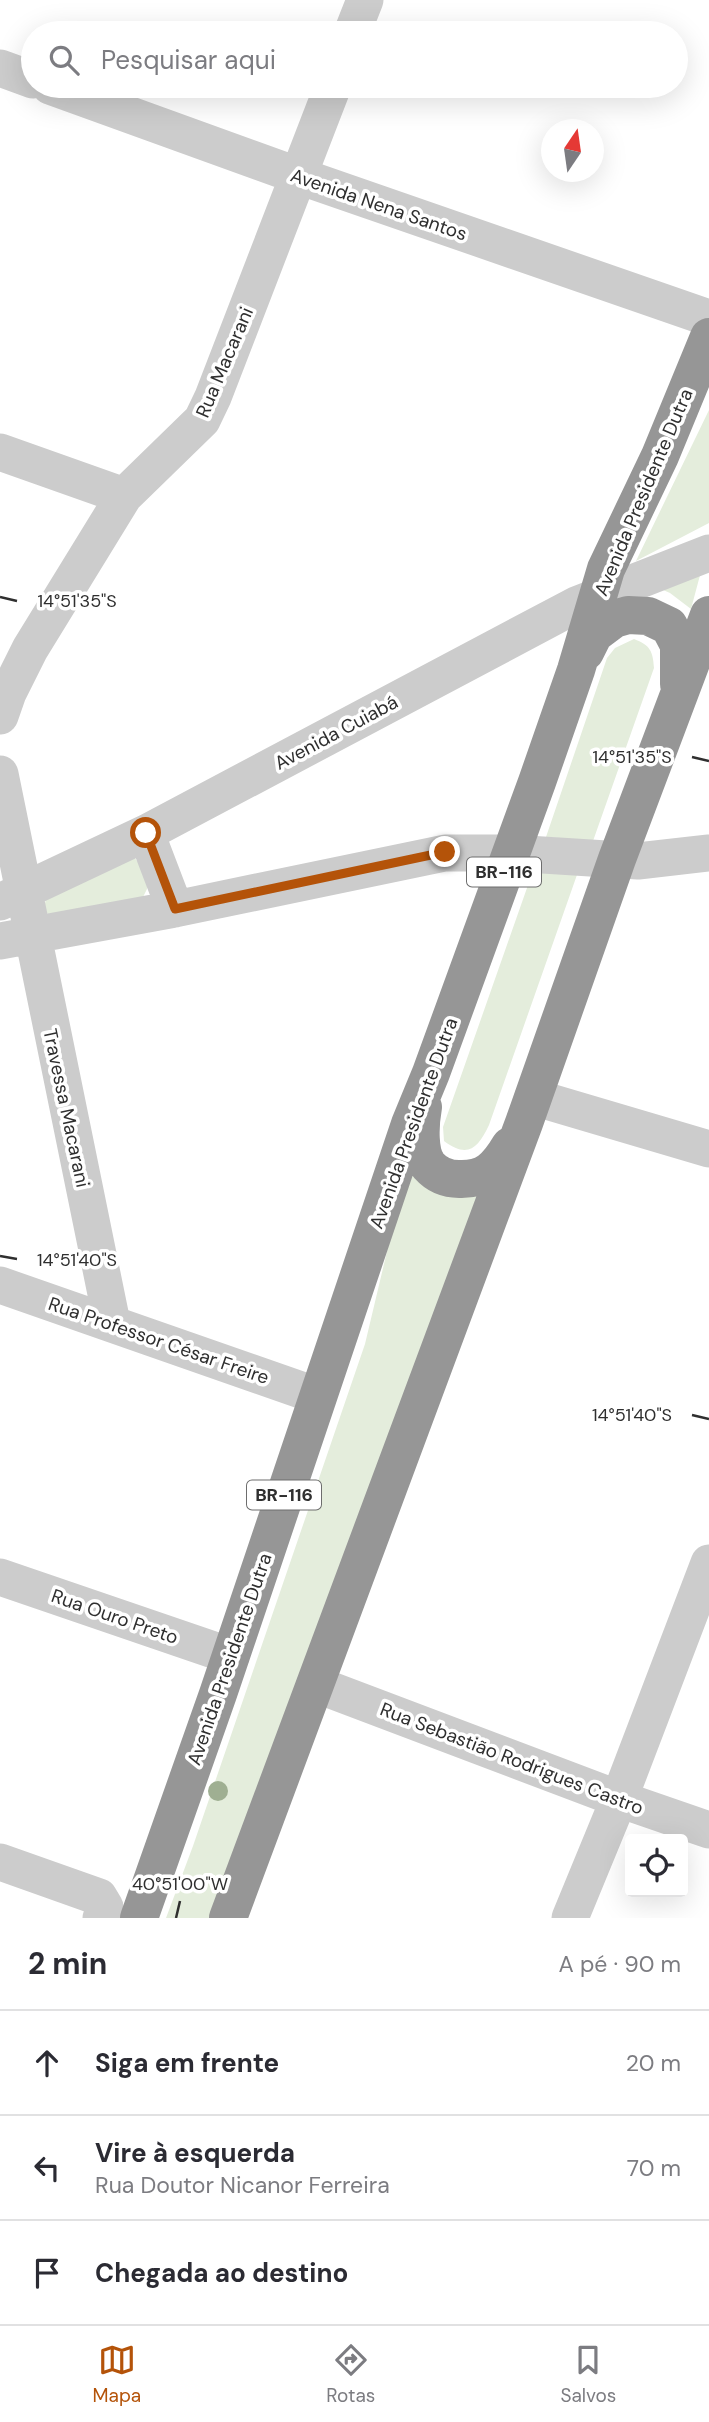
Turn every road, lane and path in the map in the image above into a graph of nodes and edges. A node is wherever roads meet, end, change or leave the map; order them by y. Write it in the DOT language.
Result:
graph roads {
  1 [pos="365,0"];
  2 [pos="357,21"];
  3 [pos="0,68"];
  4 [pos="21,76"];
  5 [pos="83,98"];
  6 [pos="328,98"];
  7 [pos="299,176"];
  8 [pos="709,318"];
  9 [pos="709,337"];
  10 [pos="0,452"];
  11 [pos="124,496"];
  12 [pos="709,553"];
  13 [pos="597,596"];
  14 [pos="709,615"];
  15 [pos="576,670"];
  16 [pos="677,703"];
  17 [pos="0,713"];
  18 [pos="0,774"];
  19 [pos="146,833"];
  20 [pos="510,853"];
  21 [pos="709,853"];
  22 [pos="617,859"];
  23 [pos="11,897"];
  24 [pos="175,909"];
  25 [pos="16,939"];
  26 [pos="432,1073"];
  27 [pos="528,1110"];
  28 [pos="709,1149"];
  29 [pos="0,1285"];
  30 [pos="112,1323"];
  31 [pos="318,1396"];
  32 [pos="709,1563"];
  33 [pos="0,1577"];
  34 [pos="230,1656"];
  35 [pos="315,1684"];
  36 [pos="619,1799"];
  37 [pos="709,1830"];
  38 [pos="0,1862"];
  39 [pos="115,1914"];
  40 [pos="228,1918"];
  41 [pos="570,1918"];
  1 -- 2 [label="street"];
  3 -- 4 [label="street"];
  5 -- 7 [label="street, Avenida Nena Santos"];
  6 -- 7 [label="street, Rua Macarani"];
  7 -- 8 [label="street, Avenida Nena Santos"];
  7 -- 11 [label="street, Rua Macarani"];
  9 -- 13 [label="highway, Avenida Presidente Dutra / BR-116"];
  10 -- 11 [label="street"];
  11 -- 17 [label="street, Rua Macarani"];
  12 -- 13 [label="street, Avenida Cuiabá"];
  13 -- 15 [label="highway, Avenida Presidente Dutra / BR-116"];
  13 -- 19 [label="street, Avenida Cuiabá"];
  14 -- 16 [label="highway"];
  15 -- 16 [label="highway"];
  15 -- 20 [label="highway, Avenida Presidente Dutra / BR-116"];
  16 -- 22 [label="highway"];
  18 -- 23 [label="street"];
  19 -- 23 [label="street, Avenida Cuiabá"];
  19 -- 24 [label="street"];
  20 -- 22 [label="street"];
  20 -- 24 [label="street"];
  20 -- 26 [label="highway, Avenida Presidente Dutra / BR-116"];
  21 -- 22 [label="street"];
  22 -- 27 [label="highway"];
  23 -- 25 [label="street, Travessa Macarani"];
  24 -- 25 [label="street"];
  25 -- 30 [label="street, Travessa Macarani"];
  26 -- 27 [label="highway"];
  26 -- 31 [label="highway, Avenida Presidente Dutra / BR-116"];
  27 -- 28 [label="street"];
  27 -- 35 [label="highway"];
  29 -- 30 [label="street, Rua Professor César Freire"];
  30 -- 31 [label="street, Rua Professor César Freire"];
  31 -- 34 [label="highway, Avenida Presidente Dutra / BR-116"];
  32 -- 36 [label="street"];
  33 -- 34 [label="street, Rua Ouro Preto"];
  34 -- 39 [label="highway, Avenida Presidente Dutra / BR-116"];
  35 -- 36 [label="street, Rua Sebastião Rodrigues Castro"];
  35 -- 40 [label="highway"];
  36 -- 37 [label="street, Rua Sebastião Rodrigues Castro"];
  36 -- 41 [label="street"];
  38 -- 39 [label="street"];
}
